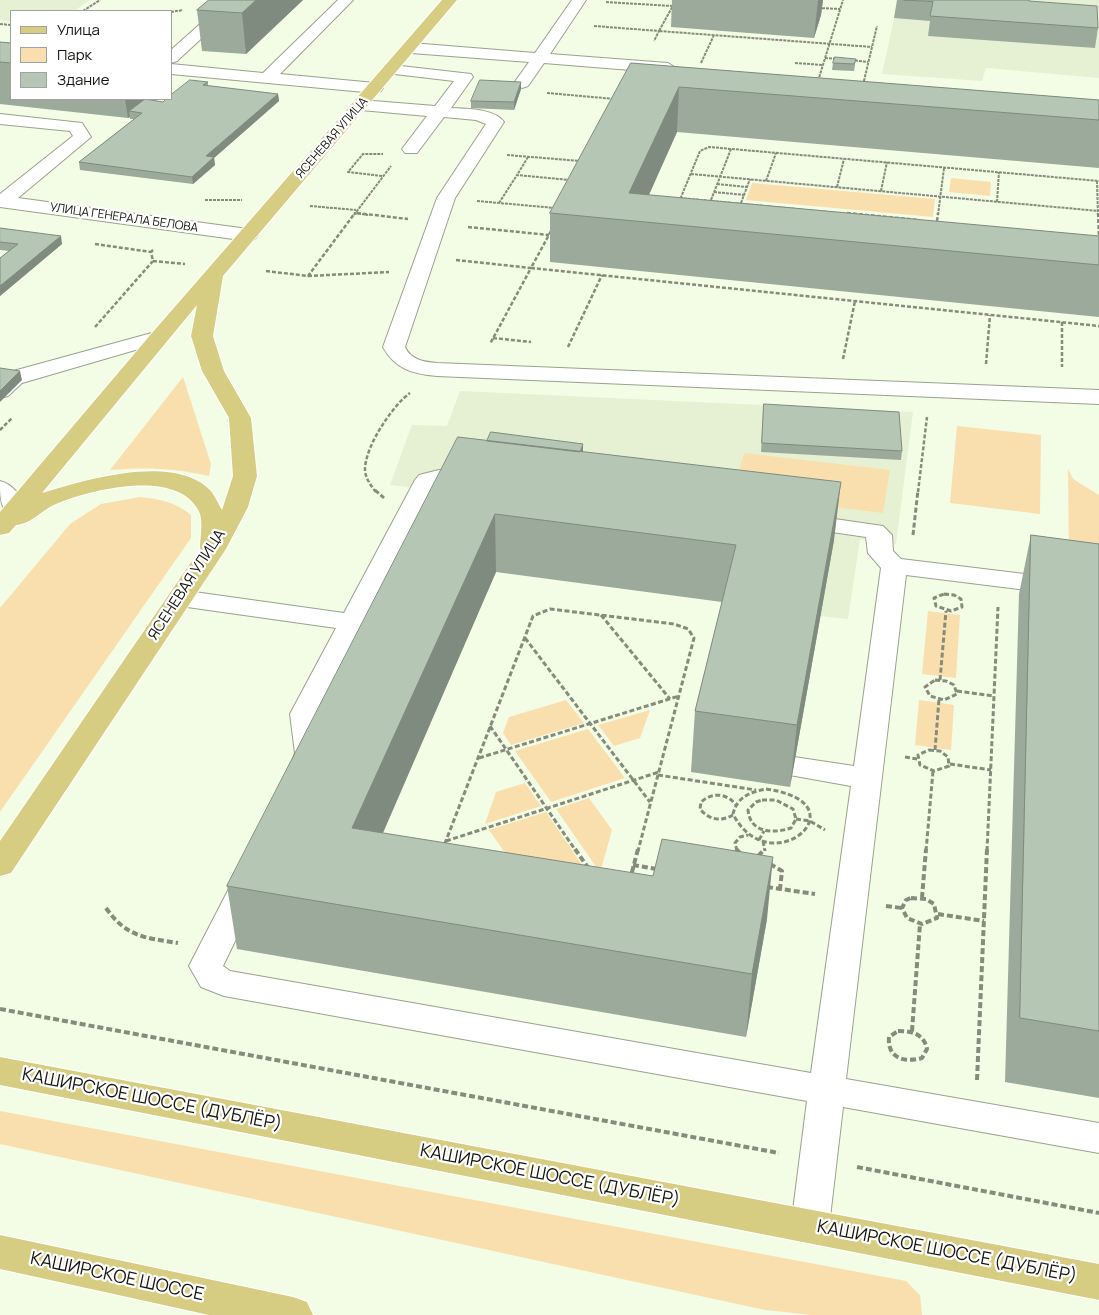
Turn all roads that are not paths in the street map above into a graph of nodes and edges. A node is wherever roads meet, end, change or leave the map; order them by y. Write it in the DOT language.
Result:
graph roads {
  1 [pos="236,0"];
  2 [pos="346,0"];
  3 [pos="450,0"];
  4 [pos="579,0"];
  5 [pos="411,48"];
  6 [pos="172,57"];
  7 [pos="540,58"];
  8 [pos="172,69"];
  9 [pos="683,69"];
  10 [pos="392,70"];
  11 [pos="266,78"];
  12 [pos="522,83"];
  13 [pos="375,88"];
  14 [pos="355,112"];
  15 [pos="0,119"];
  16 [pos="433,119"];
  17 [pos="405,152"];
  18 [pos="1,202"];
  19 [pos="248,235"];
  20 [pos="214,274"];
  21 [pos="159,337"];
  22 [pos="0,391"];
  23 [pos="1099,397"];
  24 [pos="498,484"];
  25 [pos="0,488"];
  26 [pos="16,508"];
  27 [pos="782,519"];
  28 [pos="0,528"];
  29 [pos="213,549"];
  30 [pos="902,567"];
  31 [pos="1099,591"];
  32 [pos="180,598"];
  33 [pos="353,622"];
  34 [pos="794,767"];
  35 [pos="867,778"];
  36 [pos="289,799"];
  37 [pos="262,852"];
  38 [pos="0,865"];
  39 [pos="0,1071"];
  40 [pos="827,1090"];
  41 [pos="1099,1138"];
  42 [pos="810,1226"];
  43 [pos="0,1252"];
  44 [pos="1099,1282"];
  45 [pos="293,1315"];
  1 -- 6 [label="street"];
  2 -- 11 [label="street"];
  3 -- 5 [label="main road, ЯСЕНЕВАЯ УЛИЦА"];
  4 -- 7 [label="street"];
  5 -- 7 [label="street"];
  5 -- 10 [label="main road, ЯСЕНЕВАЯ УЛИЦА"];
  7 -- 9 [label="street"];
  7 -- 12 [label="street"];
  8 -- 11 [label="street"];
  10 -- 13 [label="main road, ЯСЕНЕВАЯ УЛИЦА"];
  10 -- 16 [label="street"];
  11 -- 13 [label="street"];
  13 -- 14 [label="main road, ЯСЕНЕВАЯ УЛИЦА"];
  14 -- 16 [label="street"];
  14 -- 19 [label="main road, ЯСЕНЕВАЯ УЛИЦА"];
  15 -- 18 [label="street"];
  16 -- 17 [label="street"];
  16 -- 23 [label="street"];
  18 -- 19 [label="street, УЛИЦА ГЕНЕРАЛА БЕЛОВА"];
  19 -- 20 [label="main road, ЯСЕНЕВАЯ УЛИЦА"];
  20 -- 21 [label="main road, ЯСЕНЕВАЯ УЛИЦА"];
  20 -- 29 [label="main road, ЯСЕНЕВАЯ УЛИЦА"];
  21 -- 22 [label="street"];
  21 -- 26 [label="main road, ЯСЕНЕВАЯ УЛИЦА"];
  24 -- 33 [label="street"];
  25 -- 26 [label="street"];
  26 -- 28 [label="main road, ЯСЕНЕВАЯ УЛИЦА"];
  27 -- 30 [label="street"];
  28 -- 29 [label="main road"];
  29 -- 32 [label="main road, ЯСЕНЕВАЯ УЛИЦА"];
  30 -- 31 [label="street"];
  30 -- 35 [label="street"];
  32 -- 33 [label="street"];
  32 -- 38 [label="main road, ЯСЕНЕВАЯ УЛИЦА"];
  33 -- 36 [label="street"];
  34 -- 35 [label="street"];
  35 -- 40 [label="street"];
  37 -- 40 [label="street"];
  39 -- 42 [label="main road, КАШИРСКОЕ ШОССЕ (ДУБЛЁР)"];
  40 -- 41 [label="street"];
  40 -- 42 [label="street"];
  42 -- 44 [label="main road, КАШИРСКОЕ ШОССЕ (ДУБЛЁР)"];
  43 -- 45 [label="main road, КАШИРСКОЕ ШОССЕ"];
}
